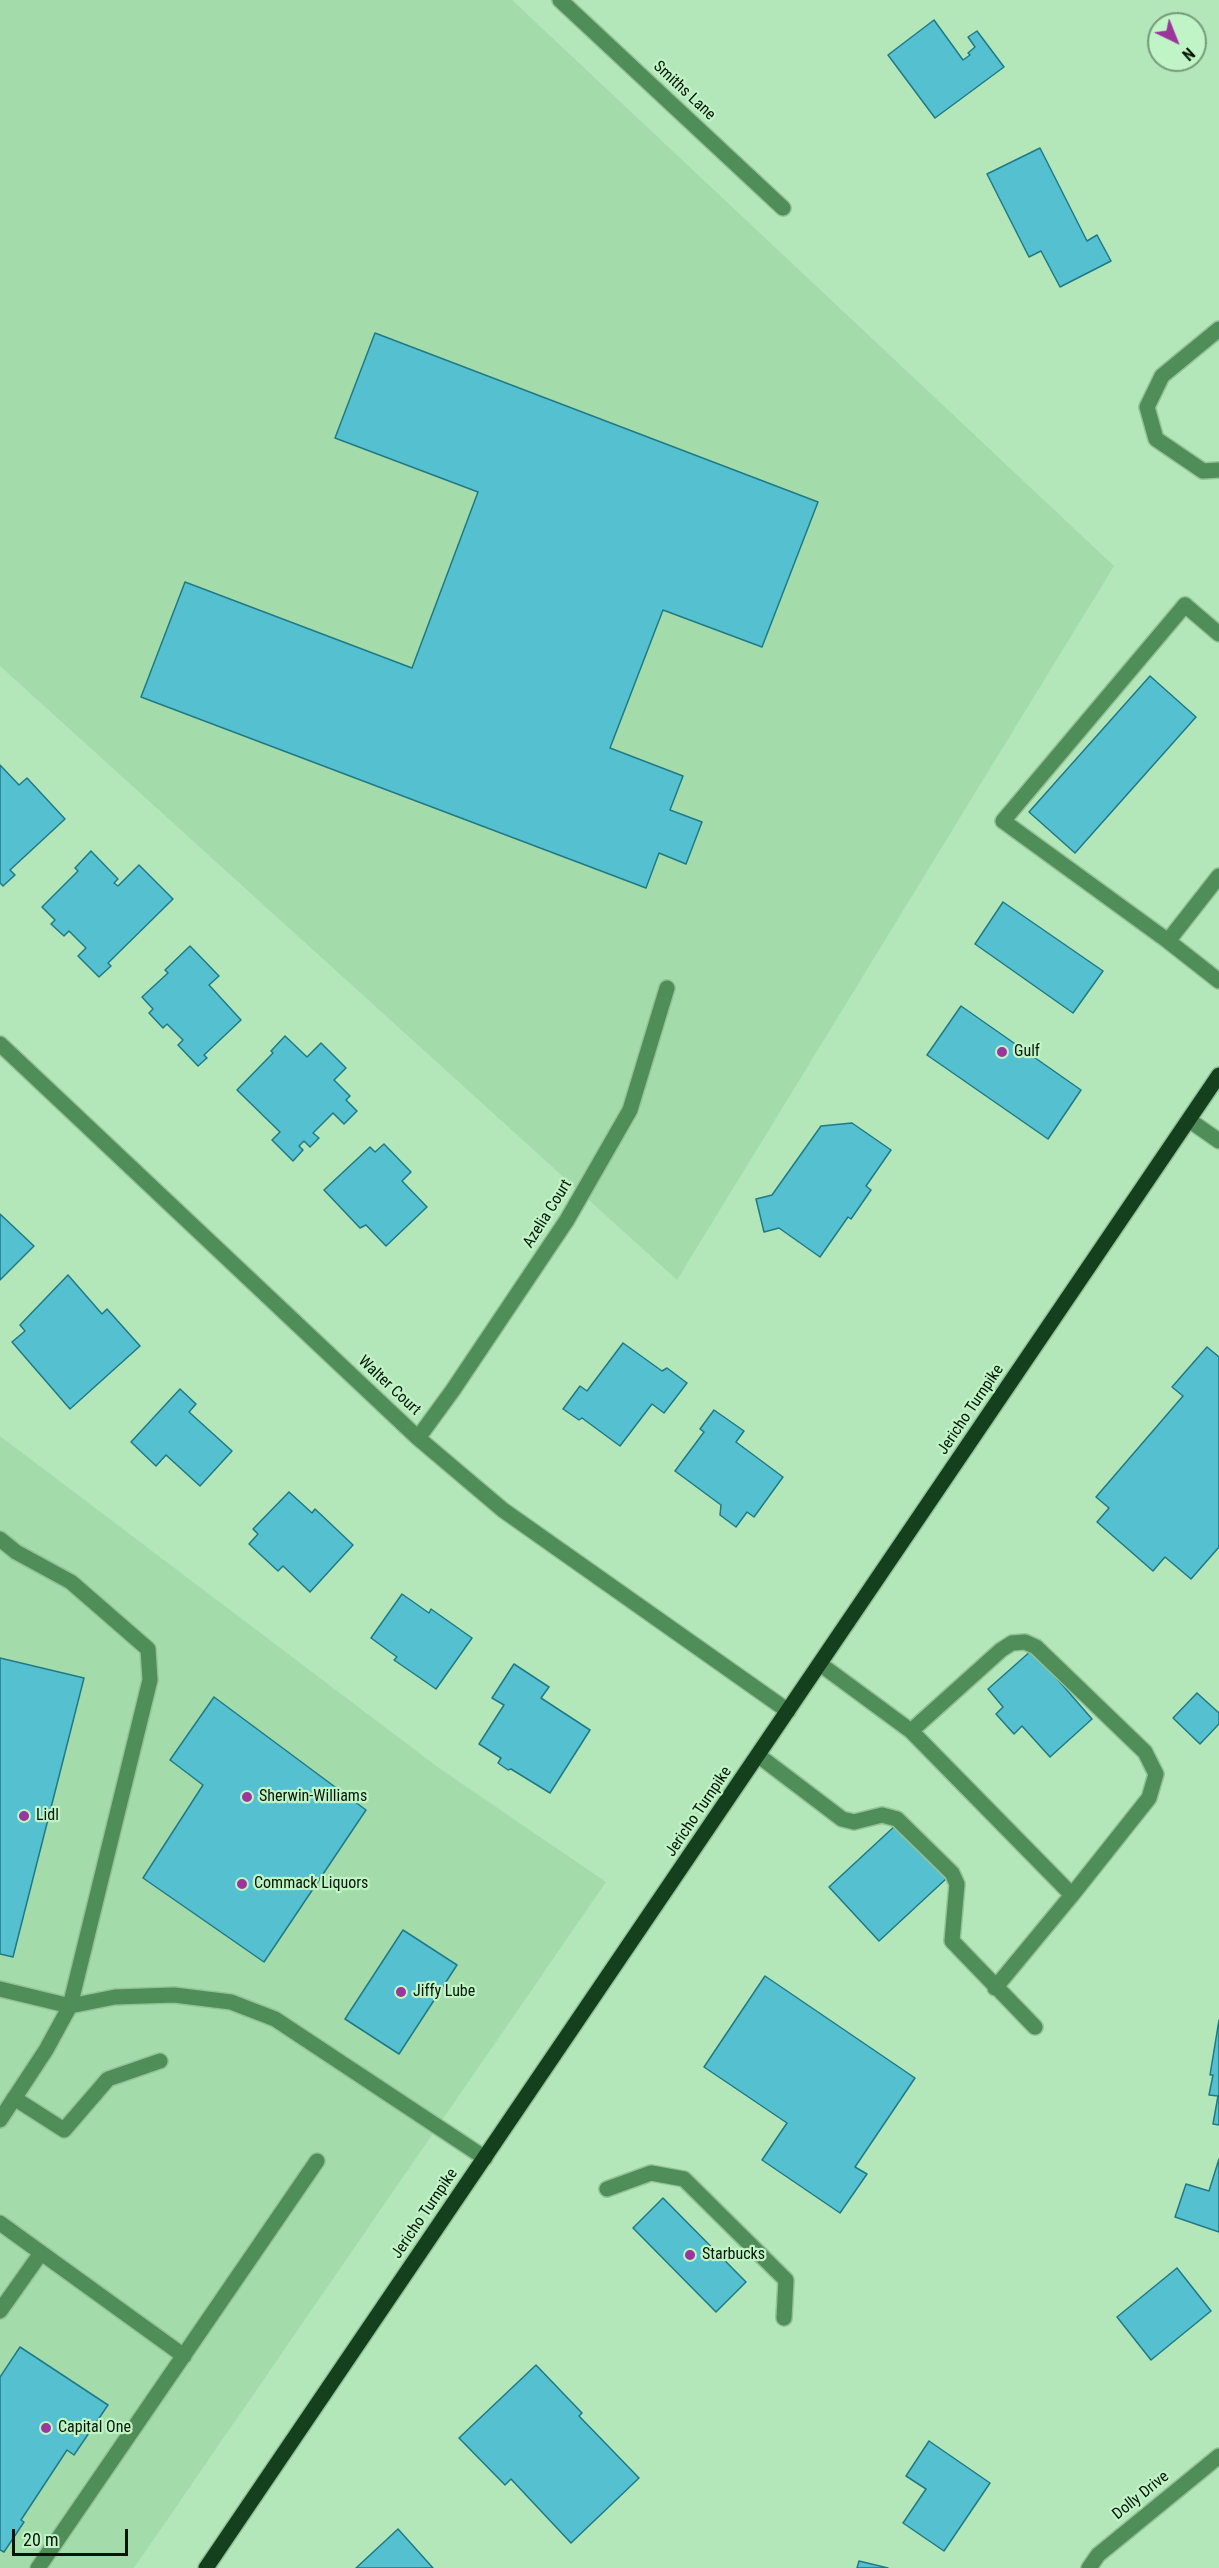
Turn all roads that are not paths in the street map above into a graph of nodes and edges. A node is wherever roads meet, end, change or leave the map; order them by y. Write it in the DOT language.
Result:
graph roads {
  1 [pos="560,0"];
  2 [pos="783,208"];
  3 [pos="1219,329"];
  4 [pos="1219,470"];
  5 [pos="1219,634"];
  6 [pos="1219,876"];
  7 [pos="1168,941"];
  8 [pos="1219,981"];
  9 [pos="667,988"];
  10 [pos="0,1044"];
  11 [pos="1219,1075"];
  12 [pos="1189,1120"];
  13 [pos="1219,1141"];
  14 [pos="418,1438"];
  15 [pos="0,1539"];
  16 [pos="820,1664"];
  17 [pos="788,1712"];
  18 [pos="911,1731"];
  19 [pos="759,1756"];
  20 [pos="1072,1895"];
  21 [pos="995,1988"];
  22 [pos="0,1989"];
  23 [pos="70,2006"];
  24 [pos="1035,2027"];
  25 [pos="160,2061"];
  26 [pos="14,2098"];
  27 [pos="0,2120"];
  28 [pos="485,2158"];
  29 [pos="317,2161"];
  30 [pos="607,2189"];
  31 [pos="0,2223"];
  32 [pos="41,2253"];
  33 [pos="0,2311"];
  34 [pos="784,2318"];
  35 [pos="184,2356"];
  36 [pos="1219,2456"];
  37 [pos="38,2568"];
  38 [pos="206,2568"];
  39 [pos="1089,2568"];
  1 -- 2 [label="street, Smiths Lane"];
  3 -- 4 [label="street"];
  5 -- 7 [label="street"];
  6 -- 7 [label="street"];
  7 -- 8 [label="street"];
  9 -- 14 [label="street, Azelia Court"];
  10 -- 14 [label="street, Walter Court"];
  11 -- 12 [label="main road, Jericho Turnpike"];
  12 -- 13 [label="street"];
  12 -- 16 [label="main road, Jericho Turnpike"];
  14 -- 17 [label="street, Walter Court"];
  15 -- 23 [label="street"];
  16 -- 17 [label="main road, Jericho Turnpike"];
  16 -- 18 [label="street"];
  17 -- 19 [label="main road, Jericho Turnpike"];
  18 -- 20 [label="street"];
  18 -- 20 [label="street"];
  19 -- 21 [label="street"];
  19 -- 28 [label="main road, Jericho Turnpike"];
  20 -- 21 [label="street"];
  21 -- 24 [label="street"];
  22 -- 23 [label="street"];
  23 -- 26 [label="street"];
  23 -- 28 [label="street"];
  25 -- 26 [label="street"];
  26 -- 27 [label="street"];
  28 -- 38 [label="main road, Jericho Turnpike"];
  29 -- 35 [label="street"];
  30 -- 34 [label="street"];
  31 -- 32 [label="street"];
  32 -- 33 [label="street"];
  32 -- 35 [label="street"];
  35 -- 37 [label="street"];
  36 -- 39 [label="street, Dolly Drive"];
}
